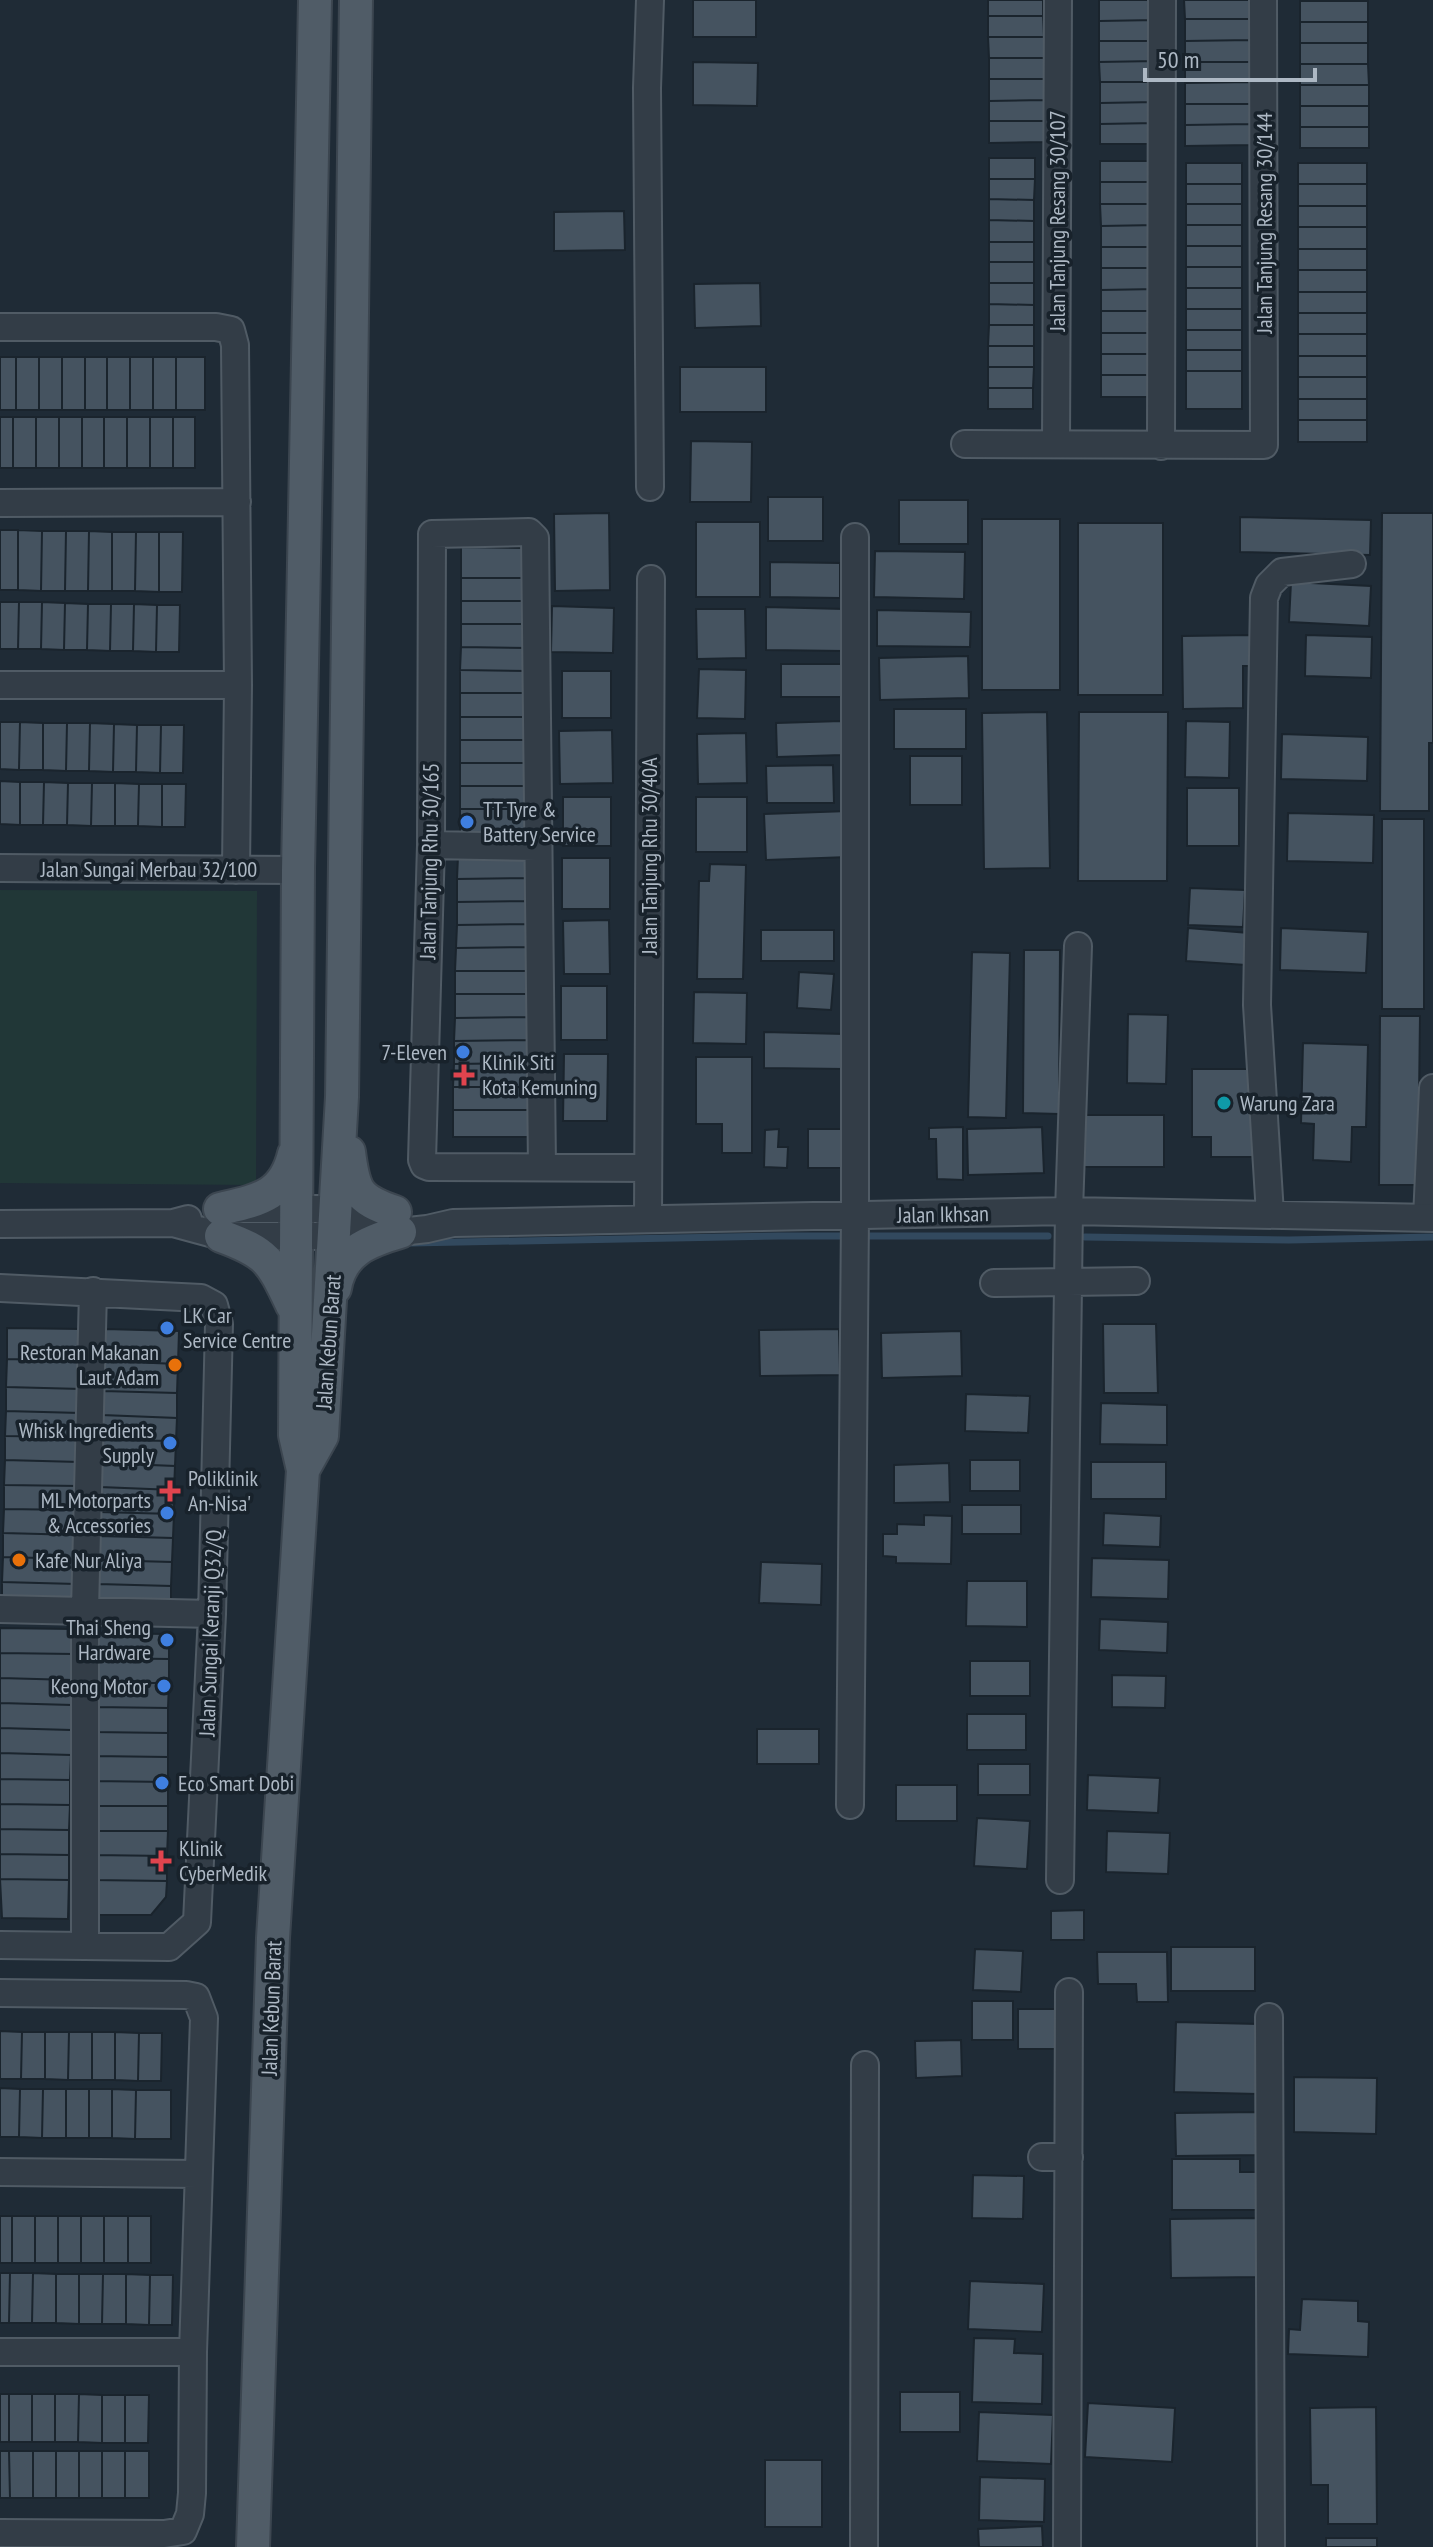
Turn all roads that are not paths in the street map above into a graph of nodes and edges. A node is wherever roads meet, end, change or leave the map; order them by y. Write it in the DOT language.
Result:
graph roads {
  1 [pos="315,0"];
  2 [pos="356,0"];
  3 [pos="650,0"];
  4 [pos="1058,0"];
  5 [pos="1162,0"];
  6 [pos="1263,0"];
  7 [pos="0,327"];
  8 [pos="1056,443"];
  9 [pos="965,444"];
  10 [pos="1161,446"];
  11 [pos="650,487"];
  12 [pos="237,502"];
  13 [pos="0,503"];
  14 [pos="855,537"];
  15 [pos="1352,564"];
  16 [pos="651,579"];
  17 [pos="0,685"];
  18 [pos="238,685"];
  19 [pos="431,845"];
  20 [pos="537,847"];
  21 [pos="0,868"];
  22 [pos="236,870"];
  23 [pos="298,870"];
  24 [pos="1078,946"];
  25 [pos="1433,1088"];
  26 [pos="342,1097"];
  27 [pos="297,1137"];
  28 [pos="542,1167"];
  29 [pos="648,1168"];
  30 [pos="1069,1211"];
  31 [pos="1270,1214"];
  32 [pos="1430,1218"];
  33 [pos="648,1219"];
  34 [pos="335,1222"];
  35 [pos="398,1222"];
  36 [pos="221,1223"];
  37 [pos="296,1223"];
  38 [pos="0,1224"];
  39 [pos="854,1232"];
  40 [pos="1136,1281"];
  41 [pos="994,1283"];
  42 [pos="1069,1283"];
  43 [pos="0,1288"];
  44 [pos="93,1291"];
  45 [pos="296,1311"];
  46 [pos="329,1328"];
  47 [pos="303,1470"];
  48 [pos="0,1609"];
  49 [pos="85,1610"];
  50 [pos="212,1614"];
  51 [pos="850,1805"];
  52 [pos="1060,1880"];
  53 [pos="0,1945"];
  54 [pos="85,1946"];
  55 [pos="1069,1992"];
  56 [pos="0,1993"];
  57 [pos="1269,2017"];
  58 [pos="865,2065"];
  59 [pos="1042,2157"];
  60 [pos="1069,2157"];
  61 [pos="0,2172"];
  62 [pos="198,2174"];
  63 [pos="0,2352"];
  64 [pos="193,2352"];
  65 [pos="0,2533"];
  66 [pos="253,2547"];
  67 [pos="864,2547"];
  68 [pos="1067,2547"];
  69 [pos="1271,2547"];
  1 -- 23 [label="main road"];
  2 -- 26 [label="main road"];
  3 -- 11 [label="street"];
  4 -- 8 [label="street, Jalan Tanjung Resang 30/107"];
  5 -- 10 [label="street"];
  6 -- 10 [label="street, Jalan Tanjung Resang 30/144"];
  7 -- 12 [label="street"];
  8 -- 9 [label="street"];
  8 -- 10 [label="street"];
  12 -- 13 [label="street"];
  12 -- 18 [label="street"];
  14 -- 39 [label="street"];
  15 -- 31 [label="street"];
  16 -- 29 [label="street, Jalan Tanjung Rhu 30/40A"];
  17 -- 18 [label="street"];
  18 -- 22 [label="street"];
  19 -- 20 [label="street"];
  19 -- 20 [label="street, Jalan Tanjung Rhu 30/165"];
  19 -- 28 [label="street, Jalan Tanjung Rhu 30/165"];
  20 -- 28 [label="street"];
  21 -- 22 [label="street, Jalan Sungai Merbau 32/100"];
  22 -- 23 [label="street, Jalan Sungai Merbau 32/100"];
  23 -- 27 [label="main road"];
  24 -- 30 [label="street"];
  25 -- 32 [label="street"];
  26 -- 34 [label="main road, Jalan Kebun Barat"];
  26 -- 35 [label="main road"];
  27 -- 36 [label="main road"];
  27 -- 37 [label="main road, Jalan Kebun Barat"];
  28 -- 29 [label="street, Jalan Tanjung Rhu 30/165"];
  29 -- 33 [label="street, Jalan Tanjung Rhu 30/40A"];
  30 -- 31 [label="street, Jalan Ikhsan"];
  30 -- 39 [label="street, Jalan Ikhsan"];
  30 -- 42 [label="street"];
  31 -- 32 [label="street, Jalan Ikhsan"];
  33 -- 35 [label="street, Jalan Ikhsan"];
  33 -- 39 [label="street, Jalan Ikhsan"];
  34 -- 35 [label="street, Jalan Ikhsan"];
  34 -- 37 [label="street, Jalan Ikhsan"];
  34 -- 46 [label="main road, Jalan Kebun Barat"];
  35 -- 46 [label="main road"];
  36 -- 37 [label="street, Jalan Ikhsan"];
  36 -- 38 [label="street, Jalan Ikhsan"];
  36 -- 45 [label="main road"];
  37 -- 45 [label="main road, Jalan Kebun Barat"];
  39 -- 51 [label="street"];
  40 -- 42 [label="street"];
  41 -- 42 [label="street"];
  42 -- 52 [label="street"];
  43 -- 44 [label="street, Jalan Sungai Keranji Q32/Q"];
  44 -- 49 [label="street"];
  44 -- 50 [label="street, Jalan Sungai Keranji Q32/Q"];
  45 -- 47 [label="main road, Jalan Kebun Barat"];
  46 -- 47 [label="main road, Jalan Kebun Barat"];
  47 -- 66 [label="main road, Jalan Kebun Barat"];
  48 -- 49 [label="street"];
  49 -- 50 [label="street"];
  49 -- 54 [label="street"];
  50 -- 54 [label="street, Jalan Sungai Keranji Q32/Q"];
  53 -- 54 [label="street, Jalan Sungai Keranji Q32/Q"];
  55 -- 60 [label="street"];
  56 -- 62 [label="street"];
  57 -- 69 [label="street"];
  58 -- 67 [label="street"];
  59 -- 60 [label="street"];
  60 -- 68 [label="street"];
  61 -- 62 [label="street"];
  62 -- 64 [label="street"];
  63 -- 64 [label="street"];
  64 -- 65 [label="street"];
}
